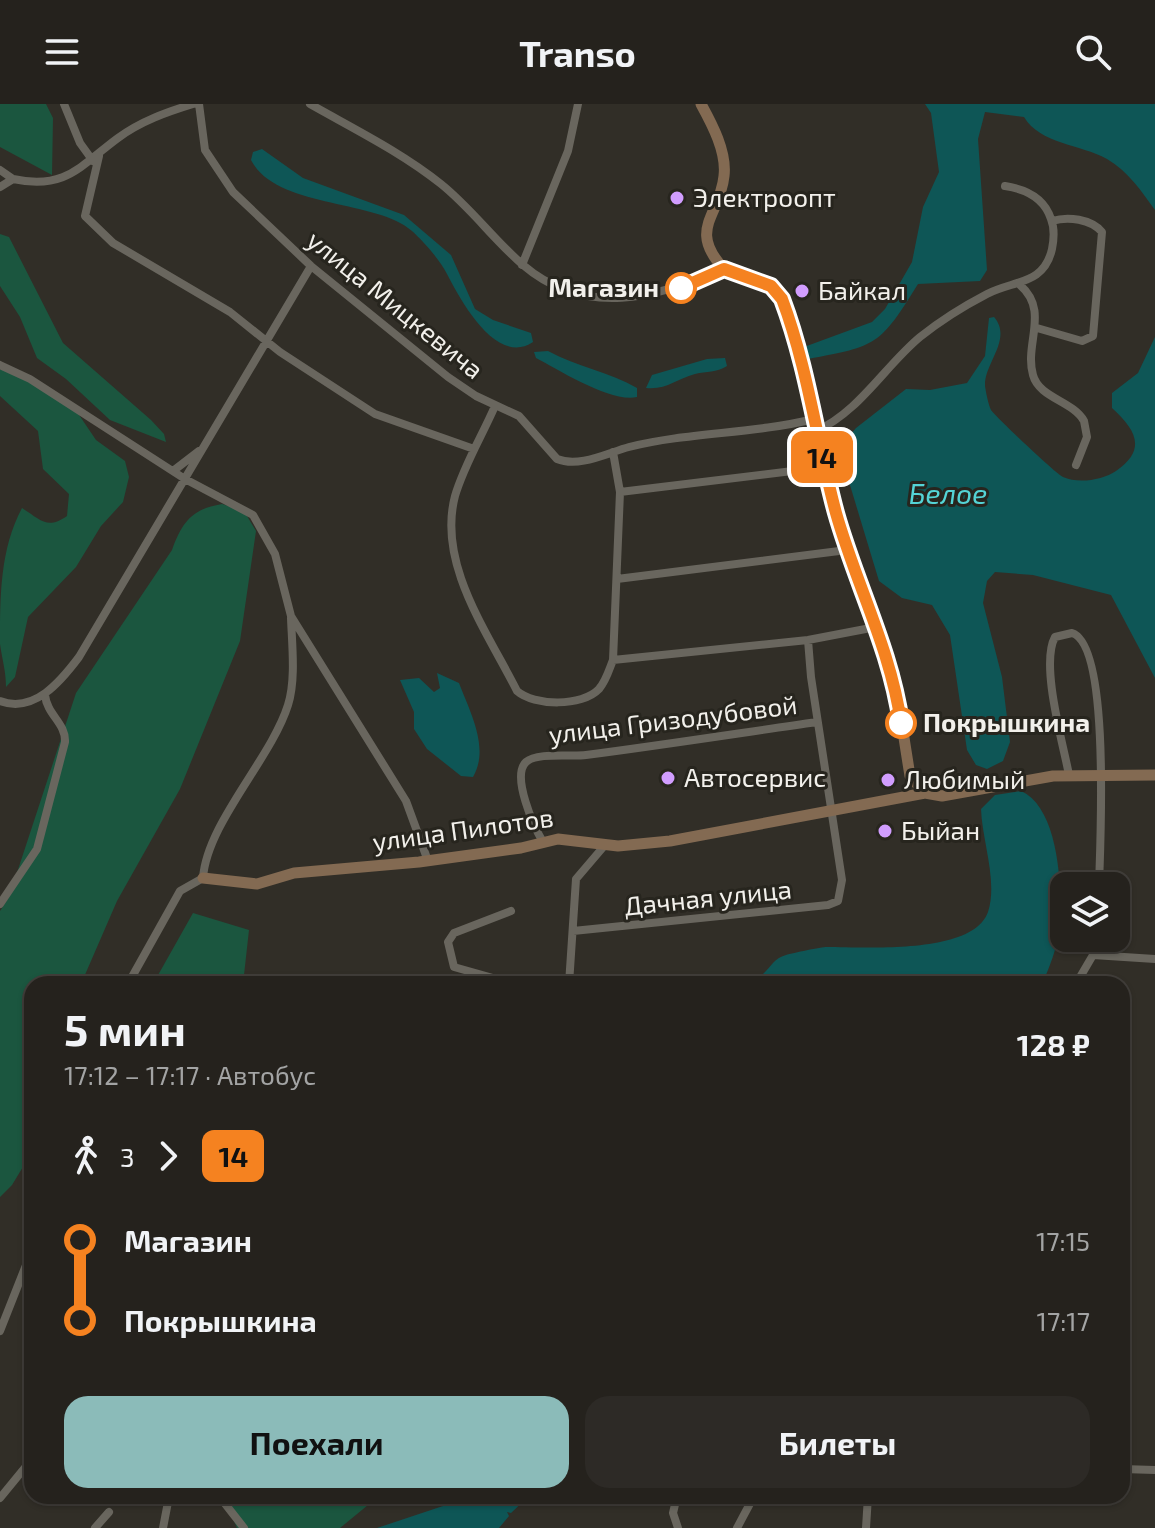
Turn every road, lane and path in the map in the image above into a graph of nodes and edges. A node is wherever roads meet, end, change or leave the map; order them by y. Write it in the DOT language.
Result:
graph roads {
  1 [pos="64,104"];
  2 [pos="163,104"];
  3 [pos="196,104"];
  4 [pos="310,104"];
  5 [pos="578,104"];
  6 [pos="701,104"];
  7 [pos="172,111"];
  8 [pos="96,158"];
  9 [pos="0,170"];
  10 [pos="13,179"];
  11 [pos="1005,186"];
  12 [pos="0,187"];
  13 [pos="1052,221"];
  14 [pos="522,265"];
  15 [pos="311,266"];
  16 [pos="724,269"];
  17 [pos="1020,285"];
  18 [pos="1037,328"];
  19 [pos="268,342"];
  20 [pos="0,365"];
  21 [pos="495,406"];
  22 [pos="815,425"];
  23 [pos="474,449"];
  24 [pos="200,450"];
  25 [pos="613,452"];
  26 [pos="1076,465"];
  27 [pos="825,467"];
  28 [pos="173,471"];
  29 [pos="185,479"];
  30 [pos="620,492"];
  31 [pos="847,550"];
  32 [pos="617,579"];
  33 [pos="291,616"];
  34 [pos="876,627"];
  35 [pos="808,640"];
  36 [pos="613,660"];
  37 [pos="45,695"];
  38 [pos="0,701"];
  39 [pos="817,722"];
  40 [pos="1069,775"];
  41 [pos="1102,775"];
  42 [pos="1155,775"];
  43 [pos="925,793"];
  44 [pos="830,812"];
  45 [pos="543,842"];
  46 [pos="605,845"];
  47 [pos="428,861"];
  48 [pos="1099,872"];
  49 [pos="203,878"];
  50 [pos="0,904"];
  51 [pos="511,911"];
  52 [pos="573,931"];
  53 [pos="1094,952"];
  54 [pos="1093,955"];
  55 [pos="1155,959"];
  56 [pos="132,976"];
  57 [pos="486,976"];
  58 [pos="570,976"];
  59 [pos="1081,976"];
  60 [pos="24,1270"];
  61 [pos="0,1331"];
  62 [pos="24,1469"];
  63 [pos="1130,1469"];
  64 [pos="1155,1470"];
  65 [pos="0,1498"];
  66 [pos="168,1504"];
  67 [pos="225,1504"];
  68 [pos="675,1504"];
  69 [pos="750,1504"];
  70 [pos="868,1504"];
  71 [pos="109,1512"];
  72 [pos="95,1528"];
  73 [pos="163,1528"];
  74 [pos="244,1528"];
  75 [pos="678,1528"];
  76 [pos="737,1528"];
  77 [pos="866,1528"];
  1 -- 8 [label="street"];
  2 -- 7 [label="street"];
  3 -- 7 [label="street"];
  3 -- 15 [label="street, улица Мицкевича"];
  4 -- 14 [label="street"];
  5 -- 14 [label="street"];
  6 -- 16 [label="street"];
  7 -- 8 [label="street"];
  8 -- 10 [label="street"];
  8 -- 19 [label="street"];
  9 -- 10 [label="street"];
  10 -- 12 [label="street"];
  11 -- 13 [label="street"];
  13 -- 17 [label="street"];
  13 -- 18 [label="street"];
  14 -- 16 [label="street"];
  15 -- 19 [label="street"];
  15 -- 21 [label="street, улица Мицкевича"];
  16 -- 22 [label="street"];
  17 -- 18 [label="street"];
  17 -- 22 [label="street"];
  18 -- 26 [label="street"];
  19 -- 23 [label="street"];
  19 -- 24 [label="street"];
  20 -- 28 [label="street"];
  21 -- 23 [label="street"];
  21 -- 25 [label="street, улица Мицкевича"];
  22 -- 25 [label="street, улица Мицкевича"];
  22 -- 27 [label="street"];
  23 -- 36 [label="street"];
  24 -- 28 [label="street"];
  24 -- 29 [label="street"];
  25 -- 30 [label="street"];
  27 -- 30 [label="street"];
  27 -- 31 [label="street"];
  28 -- 29 [label="street"];
  29 -- 33 [label="street"];
  29 -- 37 [label="street"];
  30 -- 32 [label="street"];
  31 -- 32 [label="street"];
  31 -- 34 [label="street"];
  32 -- 36 [label="street"];
  33 -- 47 [label="street"];
  33 -- 49 [label="street"];
  34 -- 35 [label="street"];
  34 -- 43 [label="street"];
  35 -- 36 [label="street"];
  35 -- 39 [label="street"];
  37 -- 38 [label="street"];
  37 -- 50 [label="street"];
  39 -- 44 [label="street"];
  39 -- 45 [label="street, улица Гризодубовой"];
  40 -- 41 [label="street, улица Пилотов"];
  40 -- 41 [label="street"];
  40 -- 43 [label="street, улица Пилотов"];
  41 -- 42 [label="street, улица Пилотов"];
  41 -- 48 [label="street"];
  43 -- 44 [label="street, улица Пилотов"];
  44 -- 46 [label="street, улица Пилотов"];
  44 -- 52 [label="street, Дачная улица"];
  45 -- 46 [label="street, улица Пилотов"];
  45 -- 47 [label="street, улица Пилотов"];
  46 -- 52 [label="street"];
  47 -- 49 [label="street, улица Пилотов"];
  49 -- 56 [label="street"];
  51 -- 57 [label="street"];
  52 -- 58 [label="street"];
  53 -- 54 [label="street"];
  54 -- 55 [label="street"];
  54 -- 59 [label="street"];
  60 -- 61 [label="street"];
  62 -- 65 [label="street"];
  63 -- 64 [label="street"];
  66 -- 73 [label="street"];
  67 -- 74 [label="street"];
  68 -- 75 [label="street"];
  69 -- 76 [label="street"];
  70 -- 77 [label="street"];
  71 -- 72 [label="street"];
}
